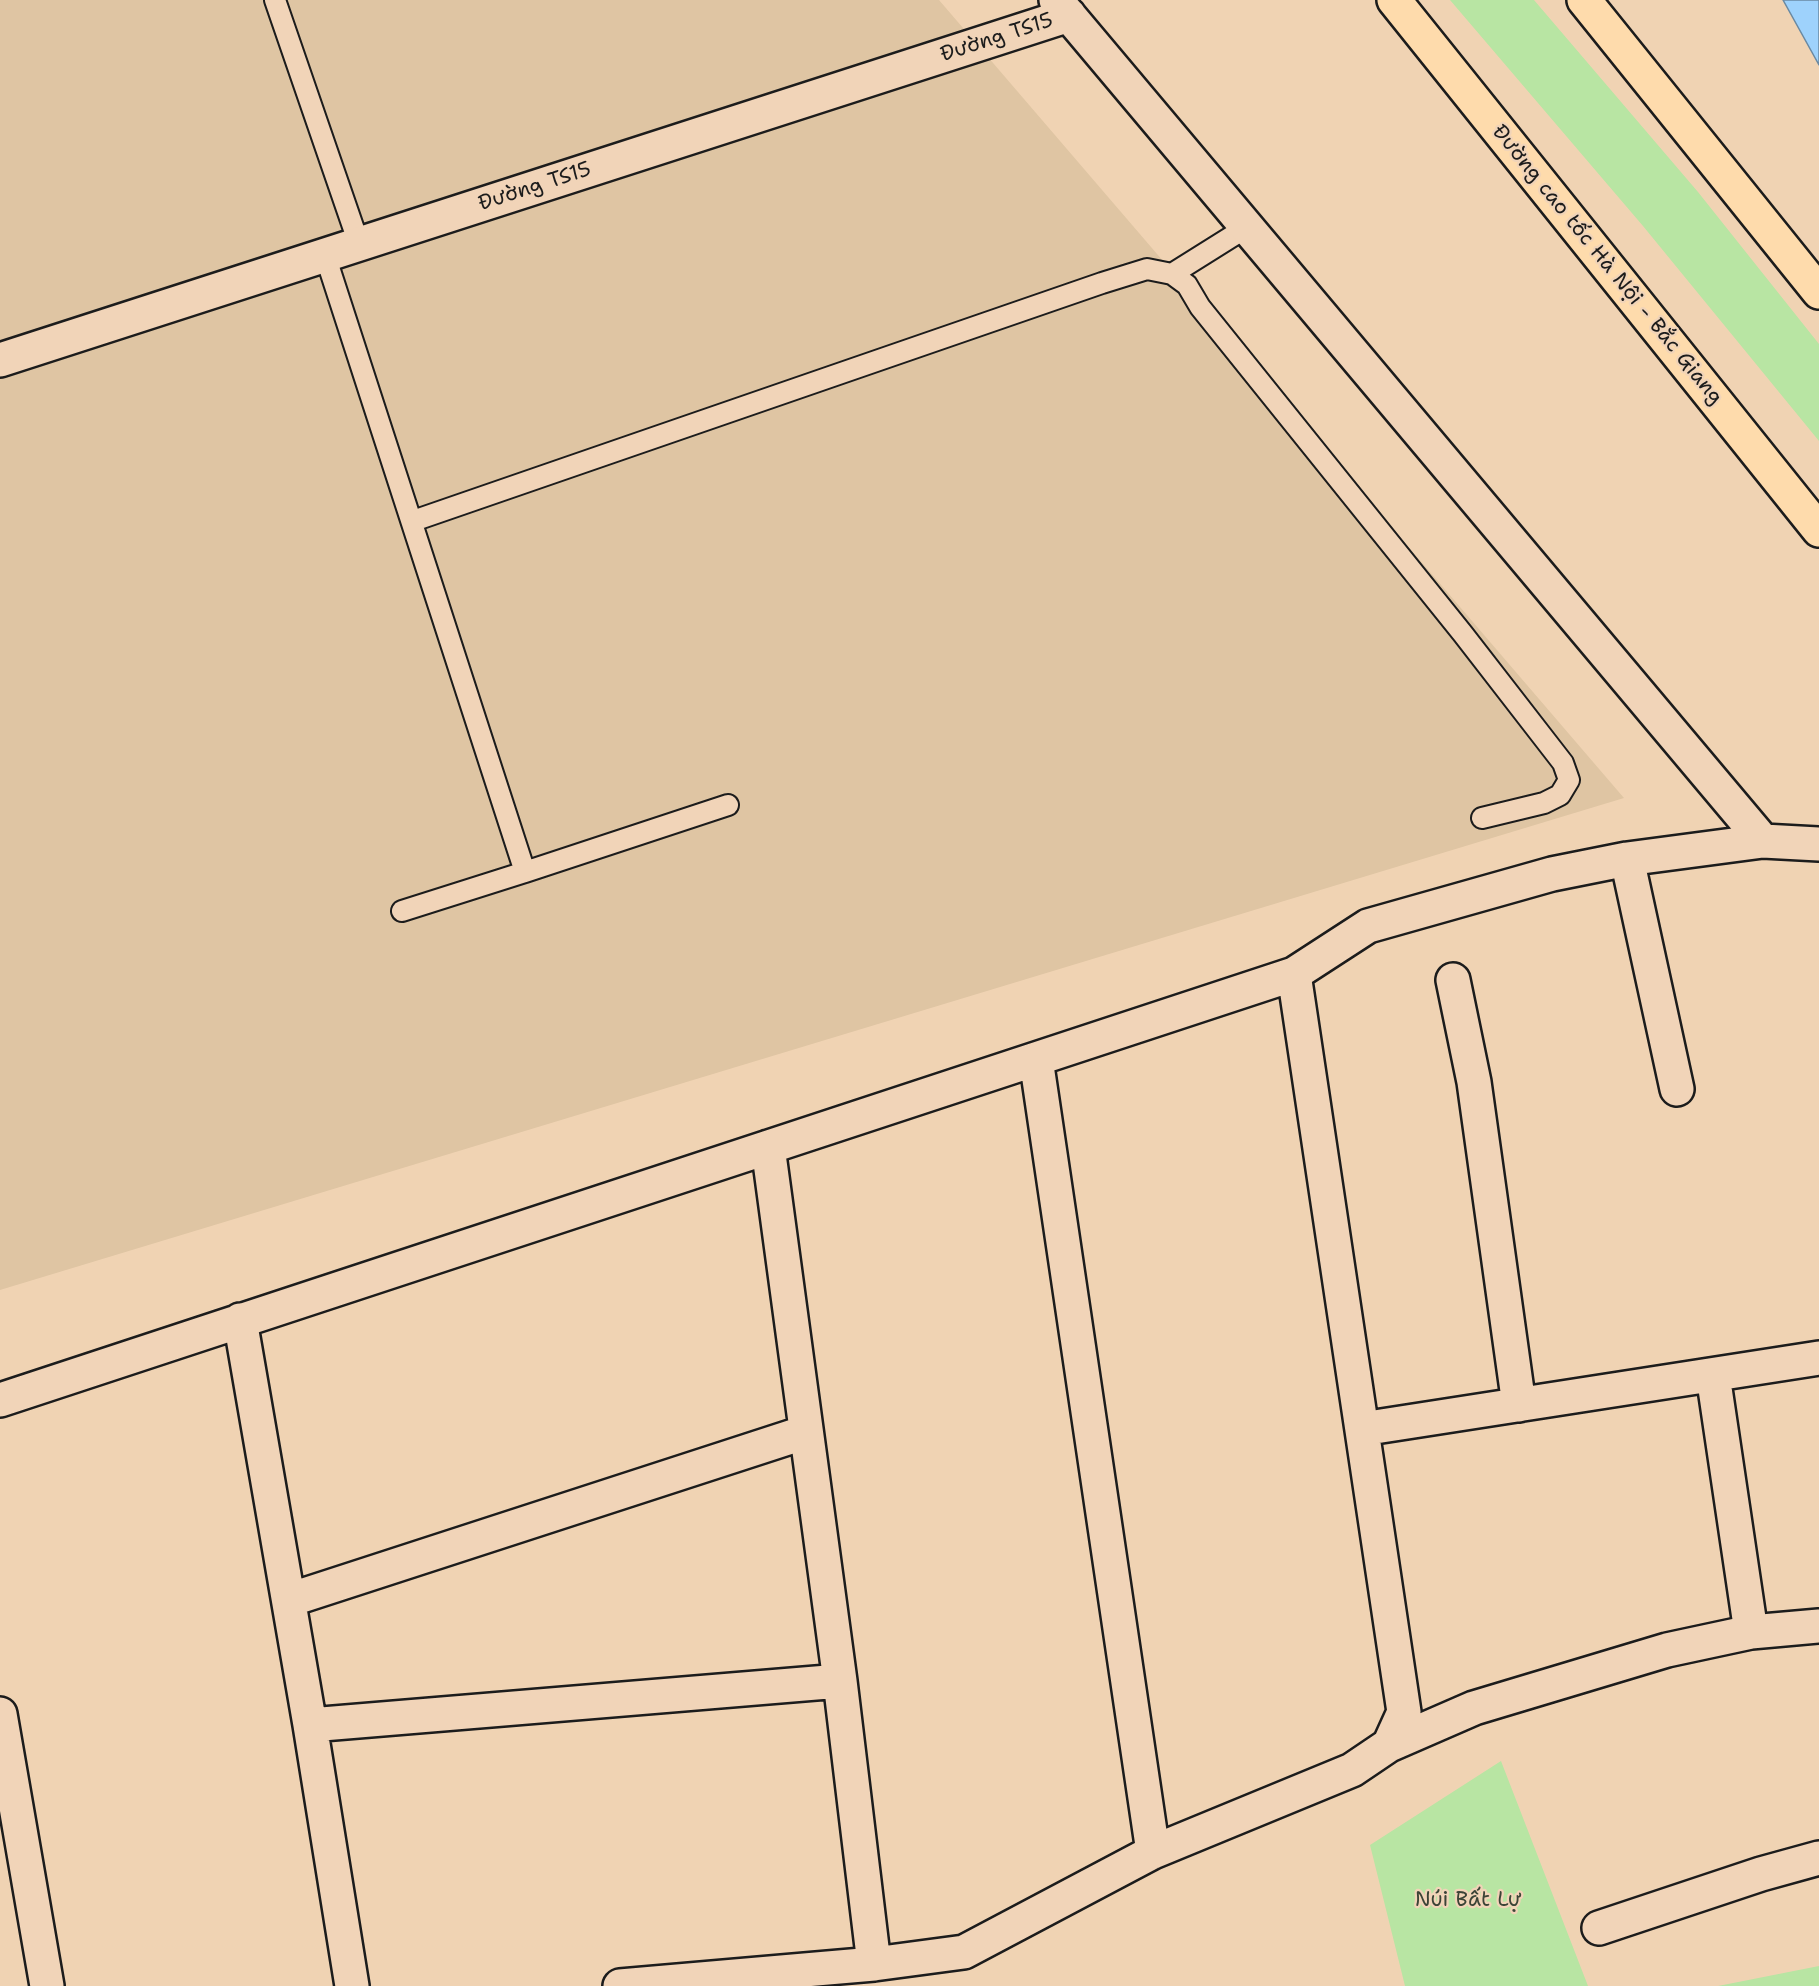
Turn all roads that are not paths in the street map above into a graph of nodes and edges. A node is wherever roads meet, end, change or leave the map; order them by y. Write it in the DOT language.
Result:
graph roads {
  1 [pos="275,0"];
  2 [pos="1394,0"];
  3 [pos="1584,0"];
  4 [pos="1613,0"];
  5 [pos="1063,8"];
  6 [pos="1248,227"];
  7 [pos="359,244"];
  8 [pos="325,255"];
  9 [pos="1172,274"];
  10 [pos="1813,285"];
  11 [pos="0,360"];
  12 [pos="412,521"];
  13 [pos="1819,530"];
  14 [pos="728,805"];
  15 [pos="1482,818"];
  16 [pos="1763,841"];
  17 [pos="1819,844"];
  18 [pos="1627,860"];
  19 [pos="525,872"];
  20 [pos="402,911"];
  21 [pos="1294,974"];
  22 [pos="1453,980"];
  23 [pos="1036,1059"];
  24 [pos="1677,1089"];
  25 [pos="768,1147"];
  26 [pos="240,1320"];
  27 [pos="1819,1358"];
  28 [pos="1713,1375"];
  29 [pos="0,1400"];
  30 [pos="1519,1405"];
  31 [pos="1362,1429"];
  32 [pos="806,1432"];
  33 [pos="289,1600"];
  34 [pos="1819,1626"];
  35 [pos="1751,1632"];
  36 [pos="840,1681"];
  37 [pos="0,1714"];
  38 [pos="310,1725"];
  39 [pos="1389,1744"];
  40 [pos="1153,1852"];
  41 [pos="1819,1858"];
  42 [pos="1599,1928"];
  43 [pos="874,1964"];
  44 [pos="47,1986"];
  45 [pos="352,1986"];
  46 [pos="620,1986"];
  1 -- 7 [label="lane"];
  2 -- 13 [label="highway, Đường cao tốc Hà Nội - Bắc Giang"];
  3 -- 10 [label="highway"];
  4 -- 10 [label="highway"];
  5 -- 6 [label="street"];
  5 -- 7 [label="street, Đường TS15"];
  6 -- 9 [label="lane"];
  6 -- 16 [label="street"];
  7 -- 8 [label="street, Đường TS15"];
  8 -- 11 [label="street, Đường TS15"];
  8 -- 12 [label="lane"];
  9 -- 12 [label="lane"];
  9 -- 15 [label="lane"];
  12 -- 19 [label="lane"];
  14 -- 19 [label="lane"];
  16 -- 17 [label="street"];
  16 -- 18 [label="street"];
  18 -- 21 [label="street"];
  18 -- 24 [label="street"];
  19 -- 20 [label="lane"];
  21 -- 23 [label="street"];
  21 -- 31 [label="street"];
  22 -- 30 [label="street"];
  23 -- 25 [label="street"];
  23 -- 40 [label="street"];
  25 -- 26 [label="street"];
  25 -- 32 [label="street"];
  26 -- 29 [label="street"];
  26 -- 33 [label="street"];
  27 -- 28 [label="street"];
  28 -- 30 [label="street"];
  28 -- 35 [label="street"];
  30 -- 31 [label="street"];
  31 -- 39 [label="street"];
  32 -- 33 [label="street"];
  32 -- 36 [label="street"];
  33 -- 38 [label="street"];
  34 -- 35 [label="street"];
  35 -- 39 [label="street"];
  36 -- 38 [label="street"];
  36 -- 43 [label="street"];
  37 -- 44 [label="street"];
  38 -- 45 [label="street"];
  39 -- 40 [label="street"];
  40 -- 43 [label="street"];
  41 -- 42 [label="street"];
  43 -- 46 [label="street"];
}
